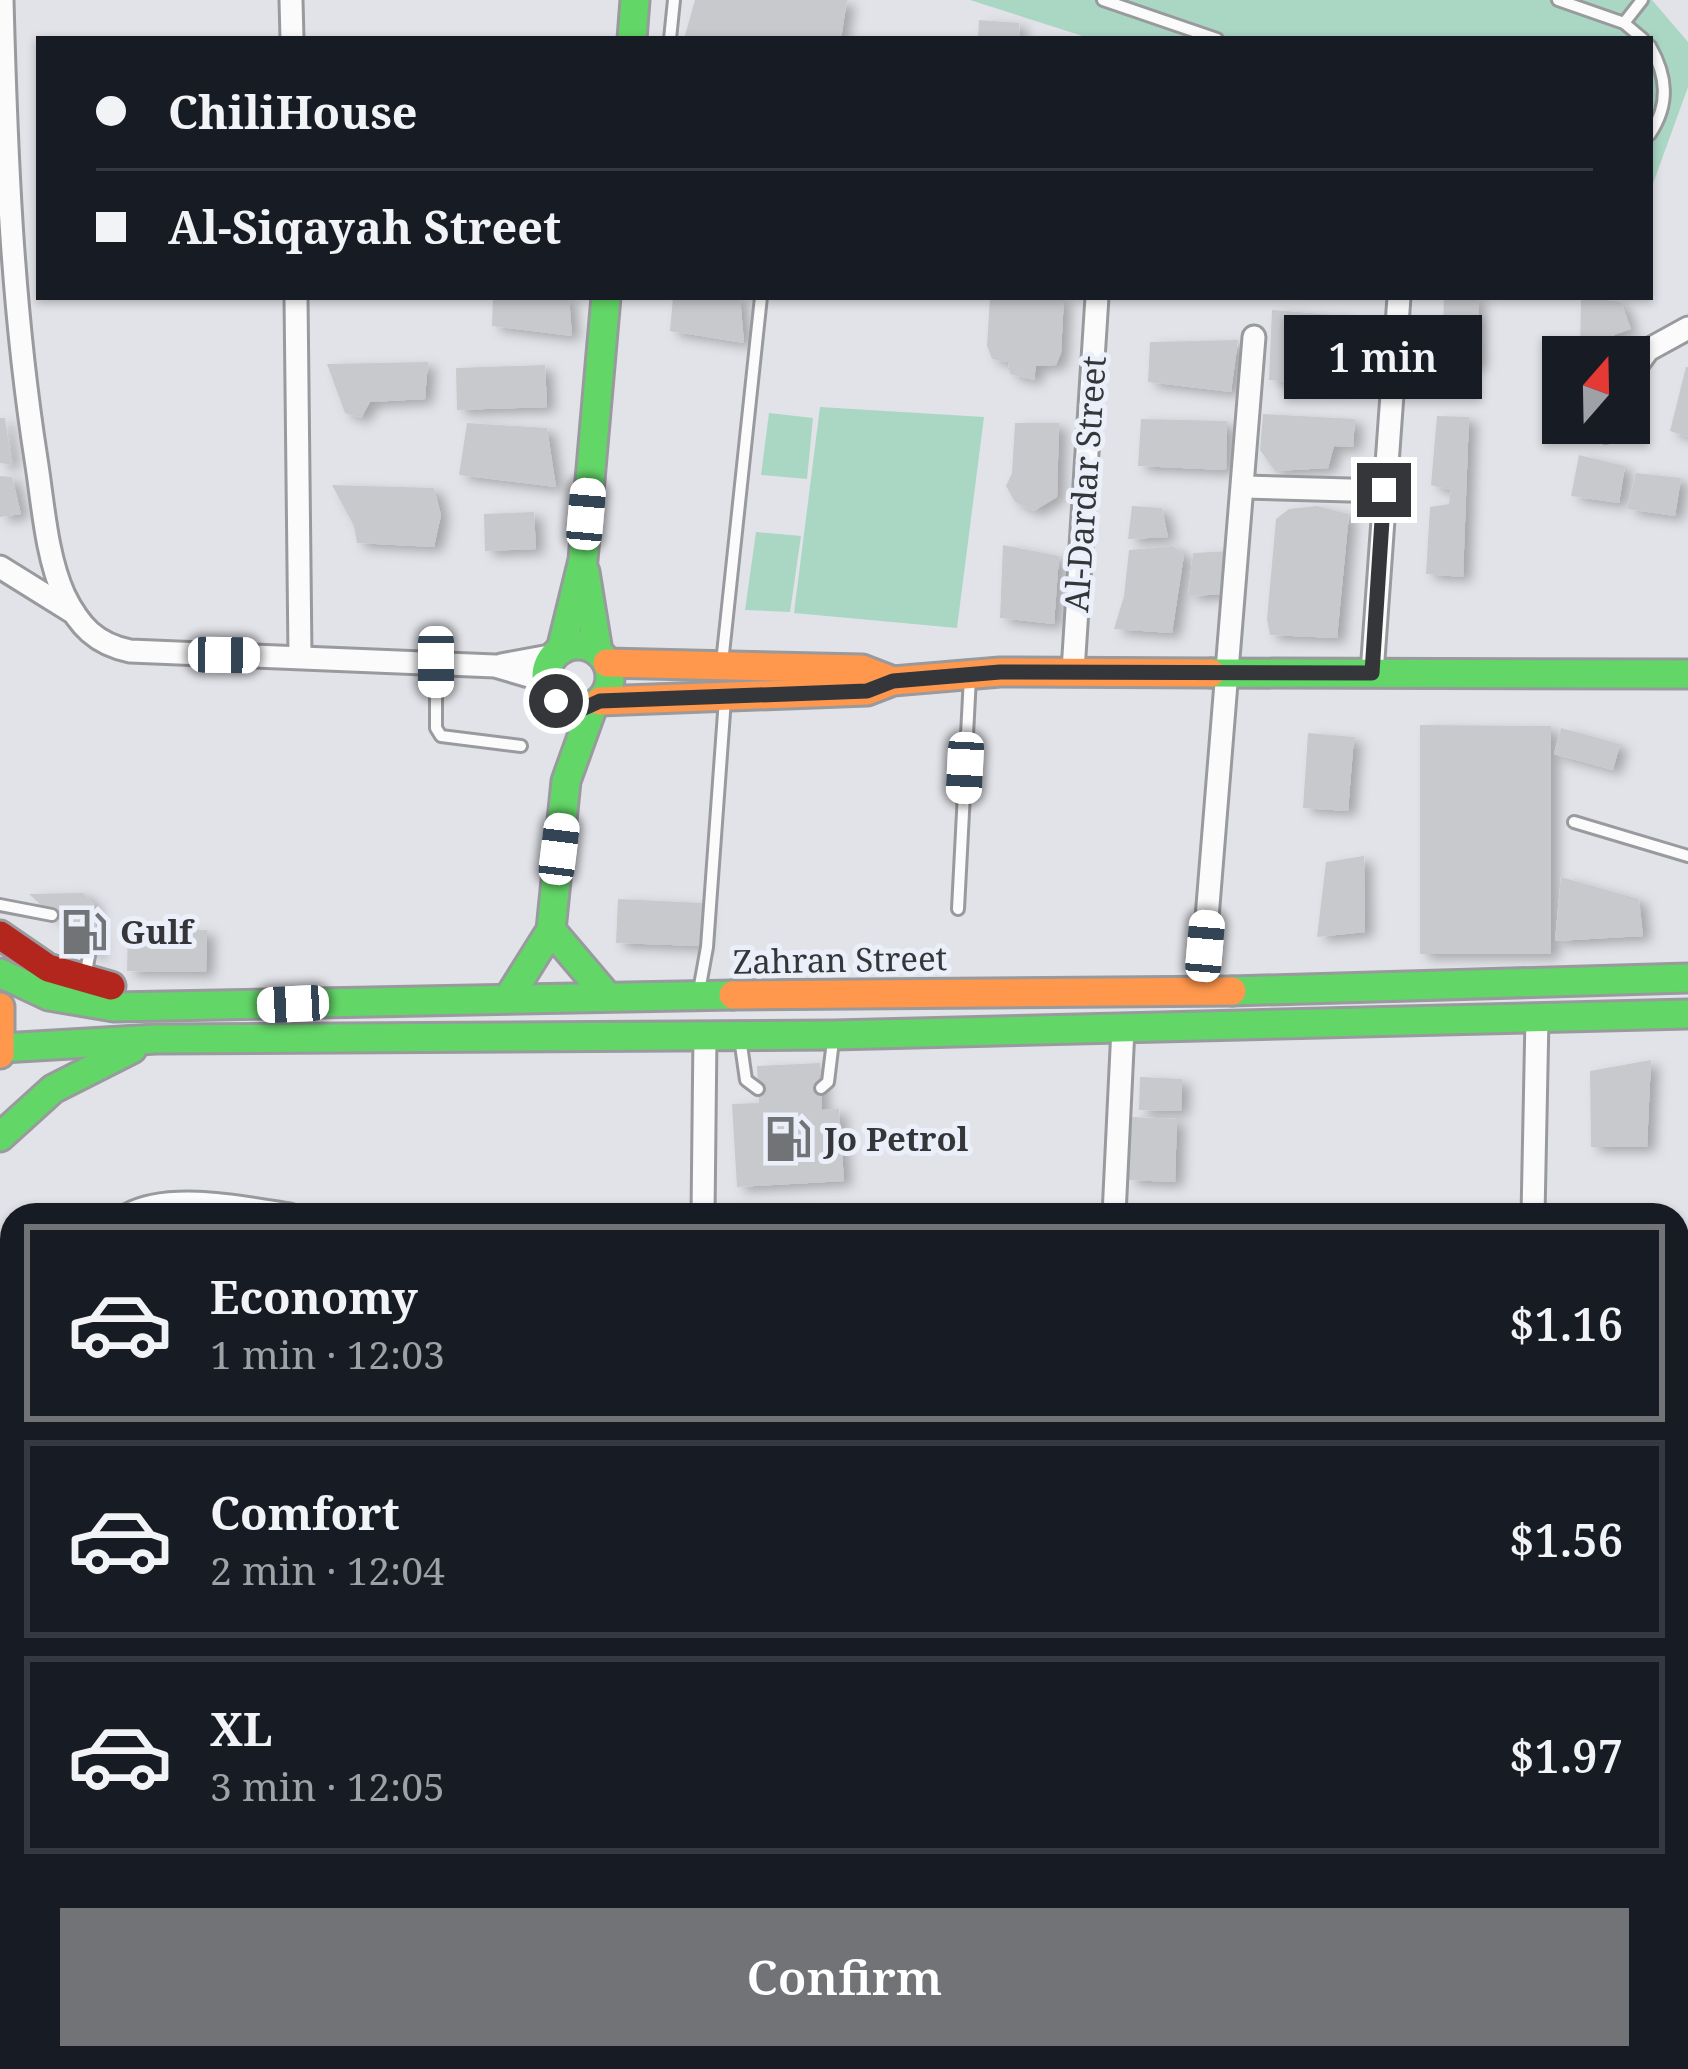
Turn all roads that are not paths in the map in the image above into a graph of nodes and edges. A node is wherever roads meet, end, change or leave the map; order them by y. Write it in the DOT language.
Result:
graph roads {
  1 [pos="2,0"];
  2 [pos="291,0"];
  3 [pos="635,0"];
  4 [pos="674,0"];
  5 [pos="1103,0"];
  6 [pos="1558,0"];
  7 [pos="1642,0"];
  8 [pos="1624,23"];
  9 [pos="292,36"];
  10 [pos="632,36"];
  11 [pos="670,36"];
  12 [pos="1208,36"];
  13 [pos="1639,36"];
  14 [pos="1653,53"];
  15 [pos="2,114"];
  16 [pos="1653,128"];
  17 [pos="296,300"];
  18 [pos="605,300"];
  19 [pos="761,300"];
  20 [pos="1097,300"];
  21 [pos="1399,300"];
  22 [pos="1688,328"];
  23 [pos="1254,337"];
  24 [pos="1650,349"];
  25 [pos="1245,487"];
  26 [pos="1384,490"];
  27 [pos="583,560"];
  28 [pos="0,567"];
  29 [pos="74,613"];
  30 [pos="299,656"];
  31 [pos="603,657"];
  32 [pos="436,662"];
  33 [pos="722,667"];
  34 [pos="552,669"];
  35 [pos="1228,670"];
  36 [pos="1073,671"];
  37 [pos="1372,673"];
  38 [pos="970,674"];
  39 [pos="1688,674"];
  40 [pos="893,681"];
  41 [pos="726,696"];
  42 [pos="596,704"];
  43 [pos="521,746"];
  44 [pos="566,781"];
  45 [pos="1574,822"];
  46 [pos="1688,856"];
  47 [pos="0,905"];
  48 [pos="958,909"];
  49 [pos="52,915"];
  50 [pos="551,929"];
  51 [pos="0,935"];
  52 [pos="90,950"];
  53 [pos="0,973"];
  54 [pos="1688,978"];
  55 [pos="84,981"];
  56 [pos="1201,992"];
  57 [pos="608,997"];
  58 [pos="509,998"];
  59 [pos="698,998"];
  60 [pos="255,1006"];
  61 [pos="0,1007"];
  62 [pos="1688,1014"];
  63 [pos="1537,1018"];
  64 [pos="1123,1028"];
  65 [pos="705,1035"];
  66 [pos="739,1035"];
  67 [pos="834,1035"];
  68 [pos="155,1039"];
  69 [pos="0,1050"];
  70 [pos="821,1088"];
  71 [pos="758,1089"];
  72 [pos="0,1137"];
  73 [pos="703,1203"];
  74 [pos="1115,1203"];
  75 [pos="1531,1203"];
  1 -- 15 [label="street"];
  2 -- 9 [label="street"];
  3 -- 10 [label="main road"];
  4 -- 11 [label="lane"];
  5 -- 12 [label="lane"];
  6 -- 8 [label="lane"];
  7 -- 8 [label="lane"];
  8 -- 13 [label="lane"];
  14 -- 16 [label="lane"];
  15 -- 29 [label="street"];
  17 -- 30 [label="street"];
  18 -- 27 [label="main road"];
  19 -- 33 [label="lane"];
  20 -- 36 [label="street, Al-Dardar Street"];
  21 -- 26 [label="street"];
  22 -- 24 [label="street"];
  23 -- 25 [label="street"];
  25 -- 26 [label="street"];
  25 -- 35 [label="street"];
  26 -- 37 [label="street"];
  27 -- 31 [label="main road"];
  27 -- 34 [label="main road"];
  28 -- 29 [label="street"];
  29 -- 30 [label="street"];
  30 -- 32 [label="street"];
  31 -- 33 [label="main road"];
  31 -- 34 [label="main road"];
  31 -- 42 [label="main road"];
  32 -- 34 [label="street"];
  32 -- 43 [label="lane"];
  33 -- 40 [label="main road"];
  34 -- 42 [label="main road"];
  34 -- 44 [label="main road"];
  35 -- 36 [label="main road"];
  35 -- 37 [label="main road"];
  35 -- 56 [label="street"];
  36 -- 38 [label="main road"];
  37 -- 39 [label="main road"];
  38 -- 40 [label="main road"];
  38 -- 48 [label="lane"];
  40 -- 41 [label="main road"];
  41 -- 42 [label="main road"];
  41 -- 59 [label="lane"];
  42 -- 44 [label="main road"];
  44 -- 50 [label="main road"];
  45 -- 46 [label="lane"];
  47 -- 49 [label="lane"];
  50 -- 57 [label="main road"];
  50 -- 58 [label="main road"];
  51 -- 55 [label="main road"];
  52 -- 55 [label="lane"];
  53 -- 60 [label="main road, Zahran Street"];
  54 -- 56 [label="main road, Zahran Street"];
  55 -- 60 [label="main road"];
  56 -- 59 [label="main road, Zahran Street"];
  57 -- 58 [label="main road, Zahran Street"];
  57 -- 59 [label="main road, Zahran Street"];
  58 -- 60 [label="main road, Zahran Street"];
  61 -- 69 [label="main road"];
  62 -- 63 [label="main road"];
  63 -- 64 [label="main road"];
  63 -- 75 [label="street"];
  64 -- 67 [label="main road"];
  64 -- 74 [label="street"];
  65 -- 66 [label="main road"];
  65 -- 68 [label="main road"];
  65 -- 73 [label="street"];
  66 -- 67 [label="main road"];
  66 -- 71 [label="lane"];
  67 -- 70 [label="lane"];
  68 -- 69 [label="main road"];
  68 -- 72 [label="main road"];
}
